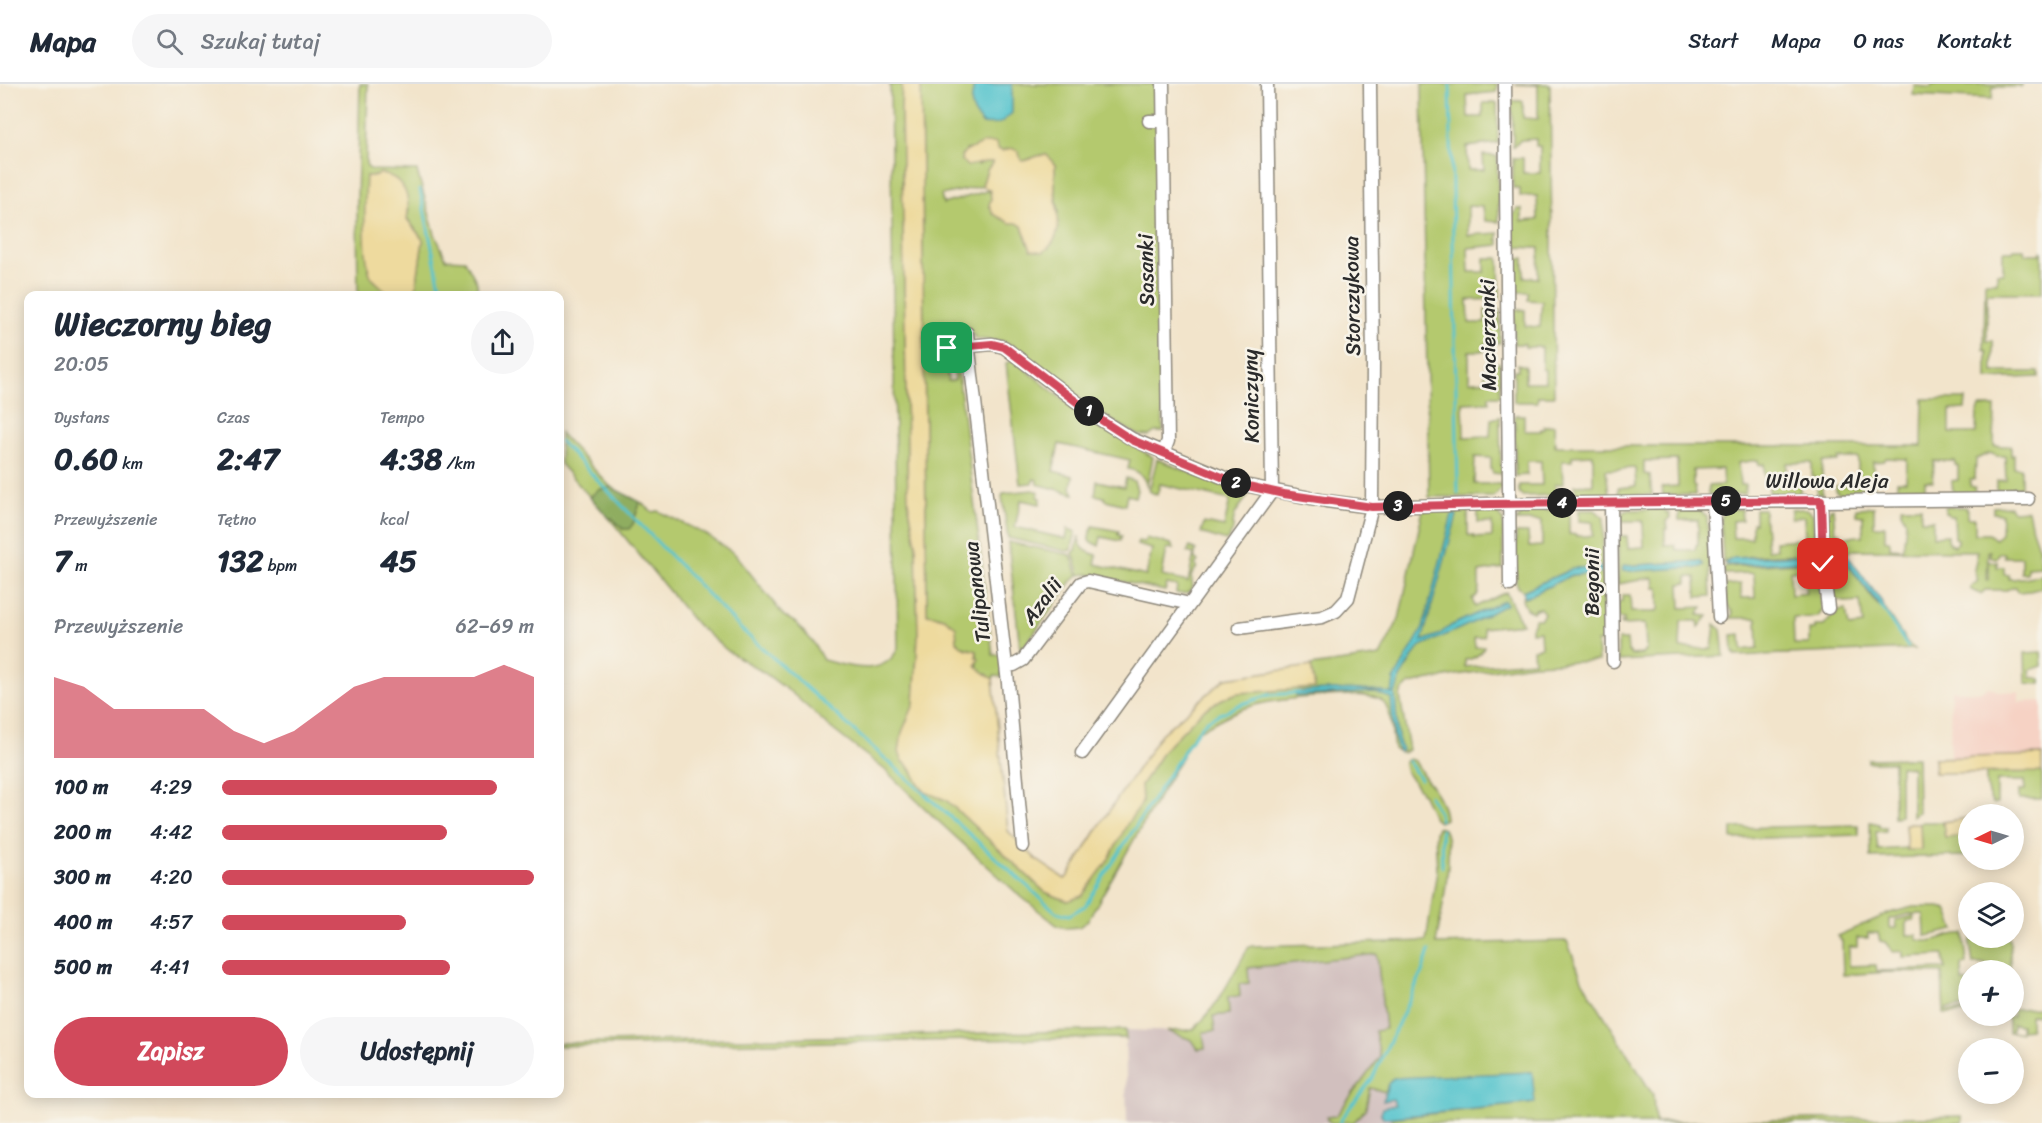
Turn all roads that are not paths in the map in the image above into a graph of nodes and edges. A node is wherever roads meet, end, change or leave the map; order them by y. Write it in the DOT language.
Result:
graph roads {
  1 [pos="1163,84"];
  2 [pos="1267,84"];
  3 [pos="1370,84"];
  4 [pos="1505,84"];
  5 [pos="1149,121"];
  6 [pos="1164,121"];
  7 [pos="967,333"];
  8 [pos="969,346"];
  9 [pos="947,348"];
  10 [pos="1163,454"];
  11 [pos="1272,491"];
  12 [pos="2035,499"];
  13 [pos="1821,500"];
  14 [pos="1713,502"];
  15 [pos="1510,503"];
  16 [pos="1611,503"];
  17 [pos="1372,507"];
  18 [pos="1510,585"];
  19 [pos="1190,604"];
  20 [pos="1828,608"];
  21 [pos="1719,617"];
  22 [pos="1239,628"];
  23 [pos="1613,661"];
  24 [pos="1006,666"];
  25 [pos="1082,753"];
  26 [pos="1023,846"];
  1 -- 6 [label="street, Sasanki"];
  2 -- 11 [label="street, Koniczyny"];
  3 -- 17 [label="street, Storczykowa"];
  4 -- 15 [label="street, Macierzanki"];
  5 -- 6 [label="street"];
  6 -- 10 [label="street, Sasanki"];
  7 -- 8 [label="street, Tulipanowa"];
  8 -- 9 [label="street, Willowa Aleja"];
  8 -- 10 [label="street, Willowa Aleja"];
  8 -- 24 [label="street, Tulipanowa"];
  10 -- 11 [label="street, Willowa Aleja"];
  11 -- 17 [label="street, Willowa Aleja"];
  11 -- 19 [label="street"];
  12 -- 13 [label="street, Willowa Aleja"];
  13 -- 14 [label="street, Willowa Aleja"];
  13 -- 20 [label="street"];
  14 -- 16 [label="street, Willowa Aleja"];
  14 -- 21 [label="street"];
  15 -- 16 [label="street, Willowa Aleja"];
  15 -- 17 [label="street, Willowa Aleja"];
  15 -- 18 [label="street, Macierzanki"];
  16 -- 23 [label="street, Begonii"];
  17 -- 22 [label="street, Storczykowa"];
  19 -- 24 [label="street, Azalii"];
  19 -- 25 [label="street"];
  24 -- 26 [label="street, Tulipanowa"];
}
